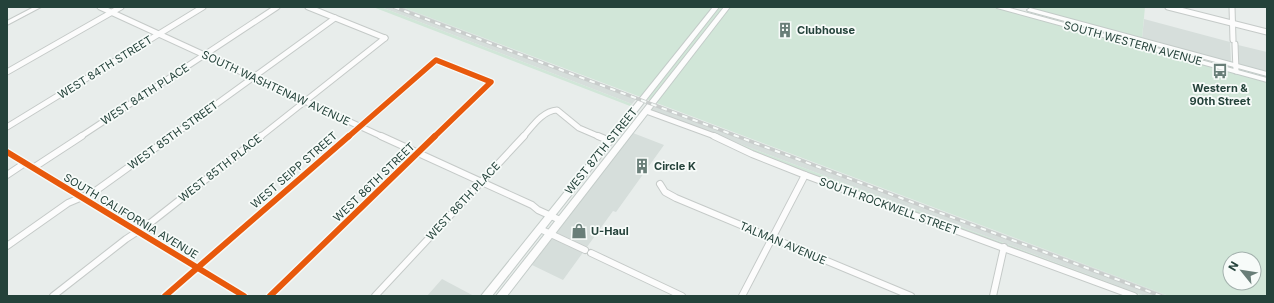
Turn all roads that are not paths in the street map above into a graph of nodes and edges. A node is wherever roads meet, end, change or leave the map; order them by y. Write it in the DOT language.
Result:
graph roads {
  1 [pos="38,7"];
  2 [pos="100,7"];
  3 [pos="121,7"];
  4 [pos="203,7"];
  5 [pos="277,7"];
  6 [pos="308,7"];
  7 [pos="716,7"];
  8 [pos="727,7"];
  9 [pos="999,7"];
  10 [pos="1020,7"];
  11 [pos="1168,7"];
  12 [pos="1232,7"];
  13 [pos="111,13"];
  14 [pos="335,18"];
  15 [pos="7,23"];
  16 [pos="1233,23"];
  17 [pos="1267,32"];
  18 [pos="158,34"];
  19 [pos="204,55"];
  20 [pos="1236,68"];
  21 [pos="7,72"];
  22 [pos="1267,74"];
  23 [pos="252,77"];
  24 [pos="1267,80"];
  25 [pos="491,82"];
  26 [pos="305,101"];
  27 [pos="646,111"];
  28 [pos="360,126"];
  29 [pos="7,127"];
  30 [pos="610,141"];
  31 [pos="7,152"];
  32 [pos="418,153"];
  33 [pos="25,163"];
  34 [pos="33,168"];
  35 [pos="587,169"];
  36 [pos="597,174"];
  37 [pos="7,175"];
  38 [pos="805,175"];
  39 [pos="480,181"];
  40 [pos="660,184"];
  41 [pos="81,197"];
  42 [pos="550,215"];
  43 [pos="560,220"];
  44 [pos="540,229"];
  45 [pos="138,231"];
  46 [pos="550,234"];
  47 [pos="772,238"];
  48 [pos="7,246"];
  49 [pos="1004,247"];
  50 [pos="197,268"];
  51 [pos="1117,293"];
  52 [pos="53,296"];
  53 [pos="165,296"];
  54 [pos="244,296"];
  55 [pos="270,296"];
  56 [pos="375,296"];
  57 [pos="486,296"];
  58 [pos="501,296"];
  59 [pos="682,296"];
  60 [pos="742,296"];
  61 [pos="911,296"];
  62 [pos="993,296"];
  63 [pos="1134,296"];
  1 -- 15 [label="street"];
  2 -- 13 [label="street, SOUTH WASHTENAW AVENUE"];
  3 -- 13 [label="street"];
  4 -- 18 [label="street, WEST 84TH STREET"];
  5 -- 19 [label="street, WEST 84TH PLACE"];
  6 -- 14 [label="street"];
  7 -- 30 [label="main road, WEST 87TH STREET"];
  8 -- 27 [label="main road, WEST 87TH STREET"];
  9 -- 20 [label="main road, SOUTH WESTERN AVENUE"];
  10 -- 20 [label="main road, SOUTH WESTERN AVENUE"];
  11 -- 16 [label="street"];
  12 -- 16 [label="street"];
  13 -- 18 [label="street, SOUTH WASHTENAW AVENUE"];
  13 -- 21 [label="street"];
  14 -- 23 [label="street, WEST 85TH STREET"];
  14 -- 26 [label="street, WEST 85TH PLACE"];
  16 -- 17 [label="street"];
  16 -- 20 [label="street"];
  18 -- 19 [label="street, SOUTH WASHTENAW AVENUE"];
  18 -- 29 [label="street, WEST 84TH STREET"];
  19 -- 23 [label="street, SOUTH WASHTENAW AVENUE"];
  19 -- 34 [label="street, WEST 84TH PLACE"];
  20 -- 22 [label="main road, SOUTH WESTERN AVENUE"];
  20 -- 24 [label="main road, SOUTH WESTERN AVENUE"];
  23 -- 26 [label="street, SOUTH WASHTENAW AVENUE"];
  23 -- 41 [label="street, WEST 85TH STREET"];
  25 -- 28 [label="street, WEST SEIPP STREET"];
  25 -- 32 [label="street, WEST 86TH STREET"];
  26 -- 28 [label="street, SOUTH WASHTENAW AVENUE"];
  26 -- 45 [label="street, WEST 85TH PLACE"];
  27 -- 36 [label="main road, WEST 87TH STREET"];
  27 -- 38 [label="street, SOUTH ROCKWELL STREET"];
  28 -- 32 [label="street, SOUTH WASHTENAW AVENUE"];
  28 -- 50 [label="street, WEST SEIPP STREET"];
  30 -- 35 [label="main road, WEST 87TH STREET"];
  30 -- 39 [label="street, WEST 86TH PLACE"];
  31 -- 33 [label="street, SOUTH CALIFORNIA AVENUE"];
  32 -- 39 [label="street, SOUTH WASHTENAW AVENUE"];
  32 -- 55 [label="street, WEST 86TH STREET"];
  33 -- 34 [label="street, SOUTH CALIFORNIA AVENUE"];
  33 -- 37 [label="street"];
  34 -- 41 [label="street, SOUTH CALIFORNIA AVENUE"];
  35 -- 36 [label="main road"];
  35 -- 42 [label="main road, WEST 87TH STREET"];
  36 -- 43 [label="main road, WEST 87TH STREET"];
  38 -- 47 [label="street"];
  38 -- 49 [label="street, SOUTH ROCKWELL STREET"];
  39 -- 42 [label="street, SOUTH WASHTENAW AVENUE"];
  39 -- 56 [label="street, WEST 86TH PLACE"];
  40 -- 47 [label="street, TALMAN AVENUE"];
  41 -- 45 [label="street, SOUTH CALIFORNIA AVENUE"];
  41 -- 48 [label="street, WEST 85TH STREET"];
  42 -- 43 [label="street, SOUTH WASHTENAW AVENUE"];
  42 -- 44 [label="main road, WEST 87TH STREET"];
  43 -- 46 [label="main road, WEST 87TH STREET"];
  44 -- 46 [label="street"];
  44 -- 57 [label="main road, WEST 87TH STREET"];
  45 -- 50 [label="street, SOUTH CALIFORNIA AVENUE"];
  45 -- 52 [label="street, WEST 85TH PLACE"];
  46 -- 58 [label="main road, WEST 87TH STREET"];
  46 -- 59 [label="street"];
  47 -- 60 [label="street"];
  47 -- 61 [label="street, TALMAN AVENUE"];
  49 -- 51 [label="street, SOUTH ROCKWELL STREET"];
  49 -- 62 [label="street"];
  50 -- 53 [label="street, WEST SEIPP STREET"];
  50 -- 54 [label="street, SOUTH CALIFORNIA AVENUE"];
  51 -- 63 [label="street, SOUTH ROCKWELL STREET"];
}
